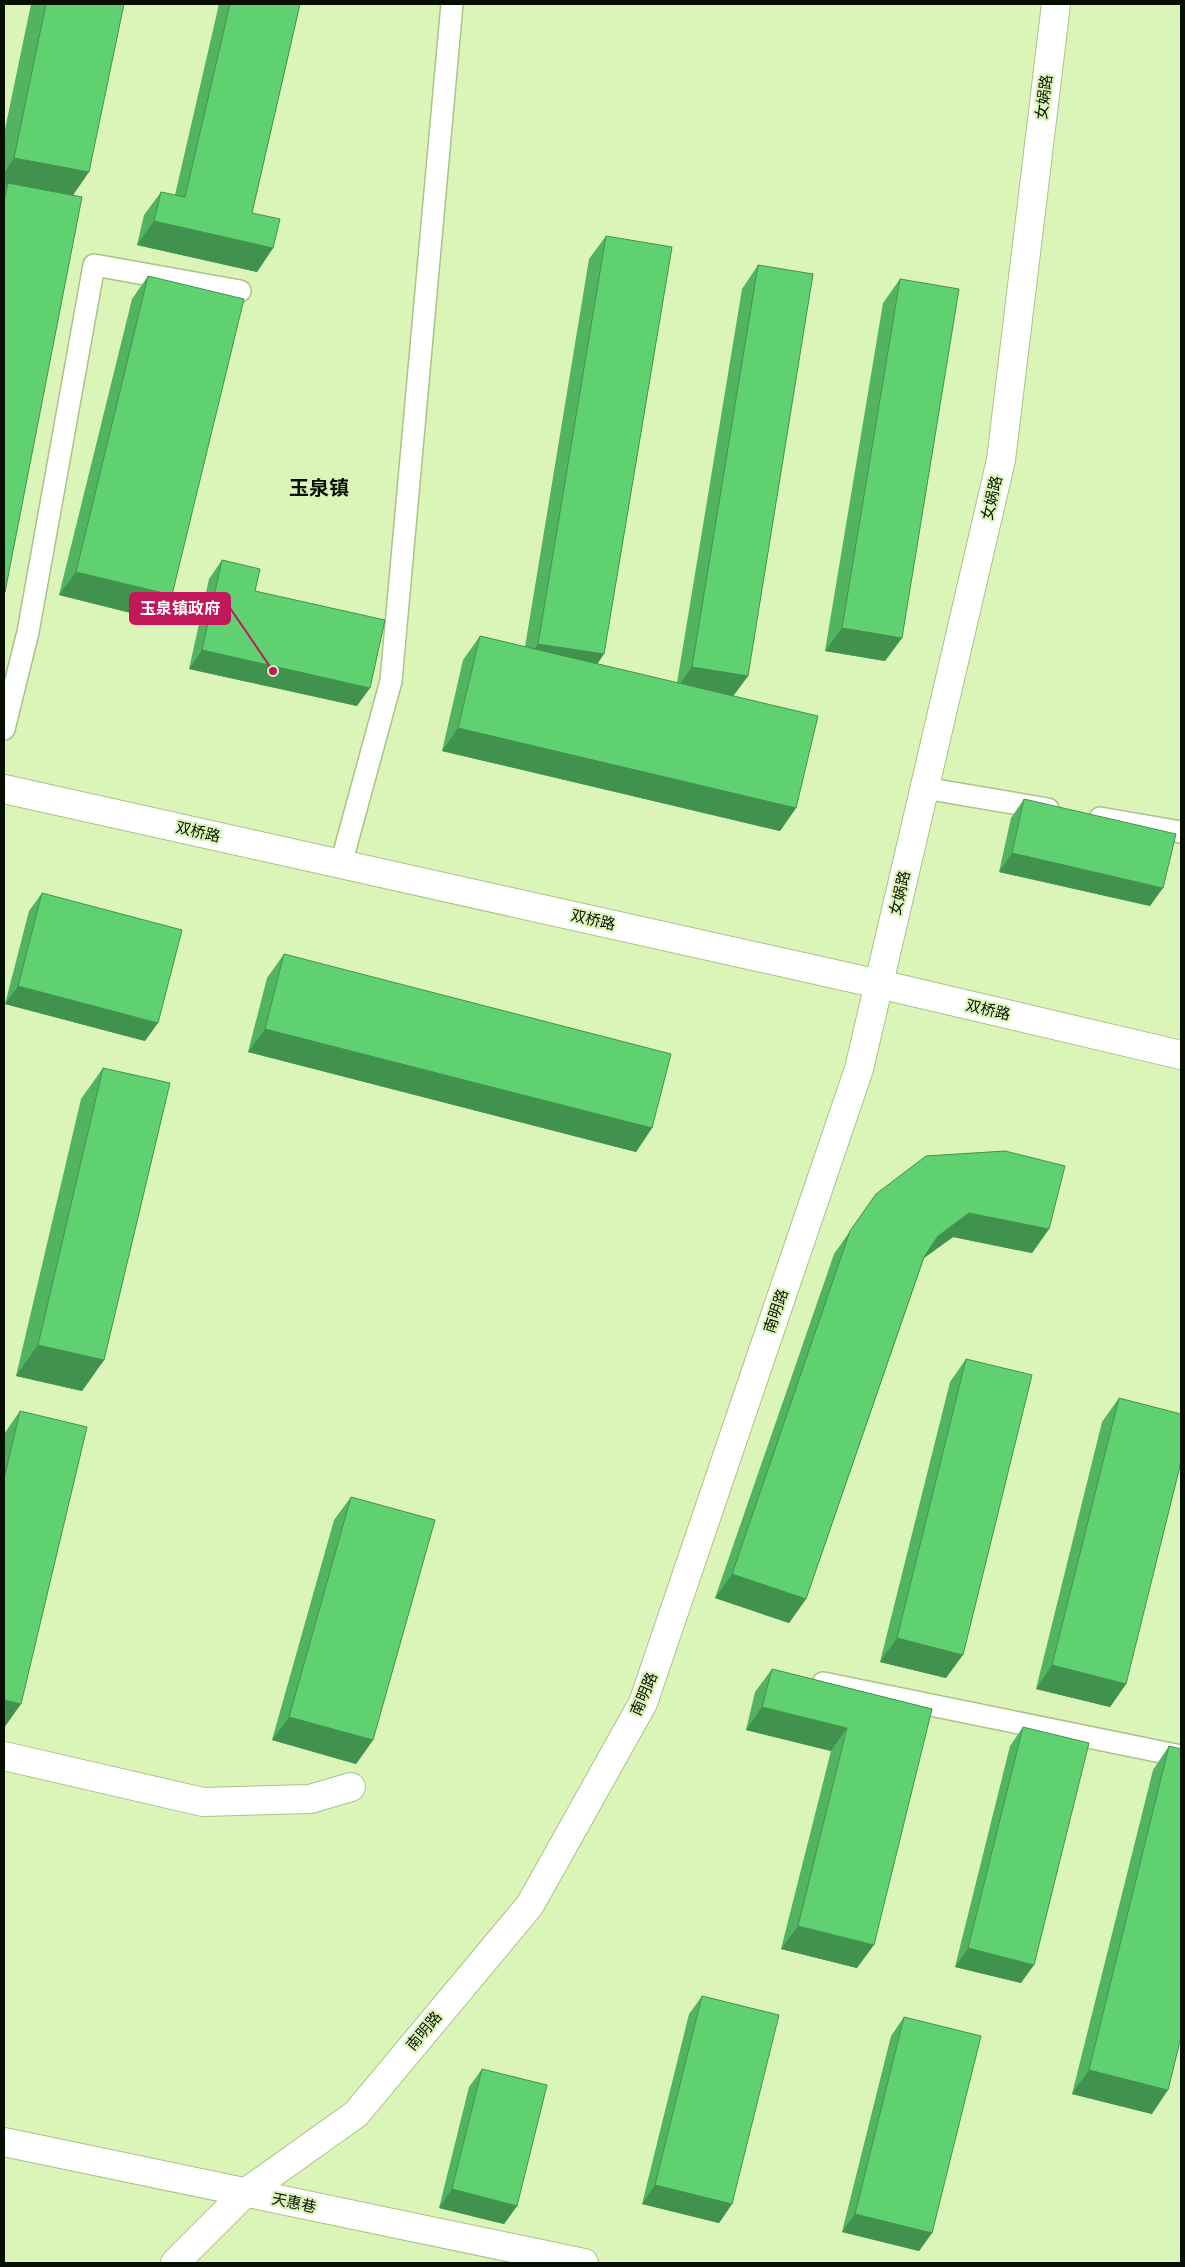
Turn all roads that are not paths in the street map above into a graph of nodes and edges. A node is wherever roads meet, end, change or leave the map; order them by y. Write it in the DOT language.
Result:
graph roads {
  1 [pos="452,4"];
  2 [pos="1056,4"];
  3 [pos="240,291"];
  4 [pos="4,729"];
  5 [pos="924,788"];
  6 [pos="4,789"];
  7 [pos="1181,832"];
  8 [pos="341,864"];
  9 [pos="879,984"];
  10 [pos="1181,1055"];
  11 [pos="805,1679"];
  12 [pos="4,1756"];
  13 [pos="1181,1756"];
  14 [pos="351,1787"];
  15 [pos="4,2142"];
  16 [pos="245,2193"];
  17 [pos="174,2263"];
  18 [pos="584,2263"];
  1 -- 8 [label="lane"];
  2 -- 5 [label="street, 女娲路"];
  3 -- 4 [label="lane"];
  5 -- 7 [label="lane"];
  5 -- 9 [label="street, 女娲路"];
  6 -- 8 [label="street, 双桥路"];
  8 -- 9 [label="street, 双桥路"];
  9 -- 10 [label="street, 双桥路"];
  9 -- 16 [label="street, 南明路"];
  11 -- 13 [label="lane"];
  12 -- 14 [label="street"];
  15 -- 16 [label="street, 天惠巷"];
  16 -- 17 [label="street, 南明路"];
  16 -- 18 [label="street, 天惠巷"];
}
